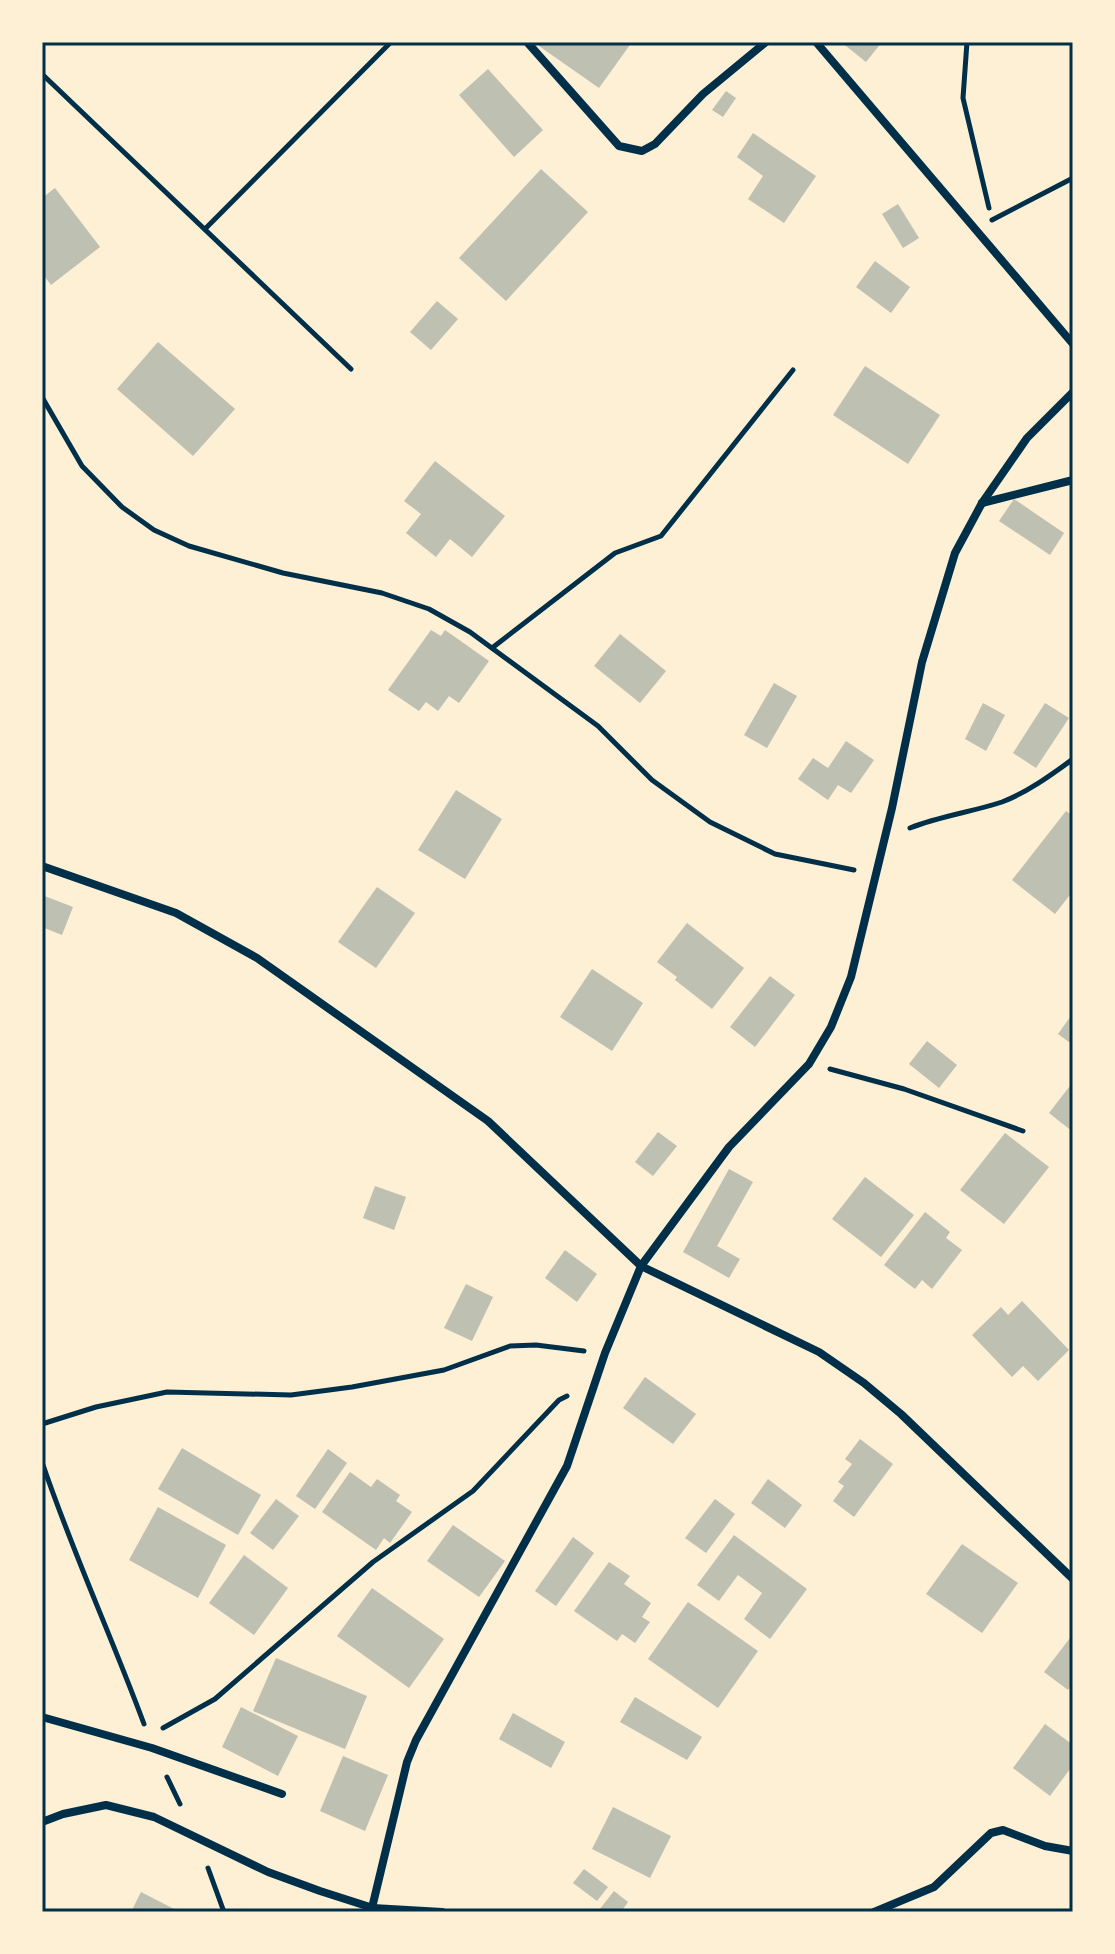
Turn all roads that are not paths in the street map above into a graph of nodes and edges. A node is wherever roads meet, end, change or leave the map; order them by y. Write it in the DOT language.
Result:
graph roads {
  1 [pos="527,42"];
  2 [pos="766,42"];
  3 [pos="816,42"];
  4 [pos="1073,344"];
  5 [pos="1073,392"];
  6 [pos="1073,480"];
  7 [pos="982,503"];
  8 [pos="42,866"];
  9 [pos="641,1266"];
  10 [pos="1073,1579"];
  11 [pos="42,1717"];
  12 [pos="282,1794"];
  13 [pos="42,1822"];
  14 [pos="1073,1851"];
  15 [pos="372,1910"];
  16 [pos="442,1912"];
  17 [pos="874,1912"];
  1 -- 2 [label="street"];
  3 -- 4 [label="street"];
  5 -- 7 [label="street"];
  6 -- 7 [label="street"];
  7 -- 9 [label="street"];
  8 -- 9 [label="street"];
  9 -- 10 [label="street"];
  9 -- 15 [label="street"];
  11 -- 12 [label="street"];
  13 -- 15 [label="street"];
  14 -- 17 [label="street"];
  15 -- 16 [label="street"];
}
